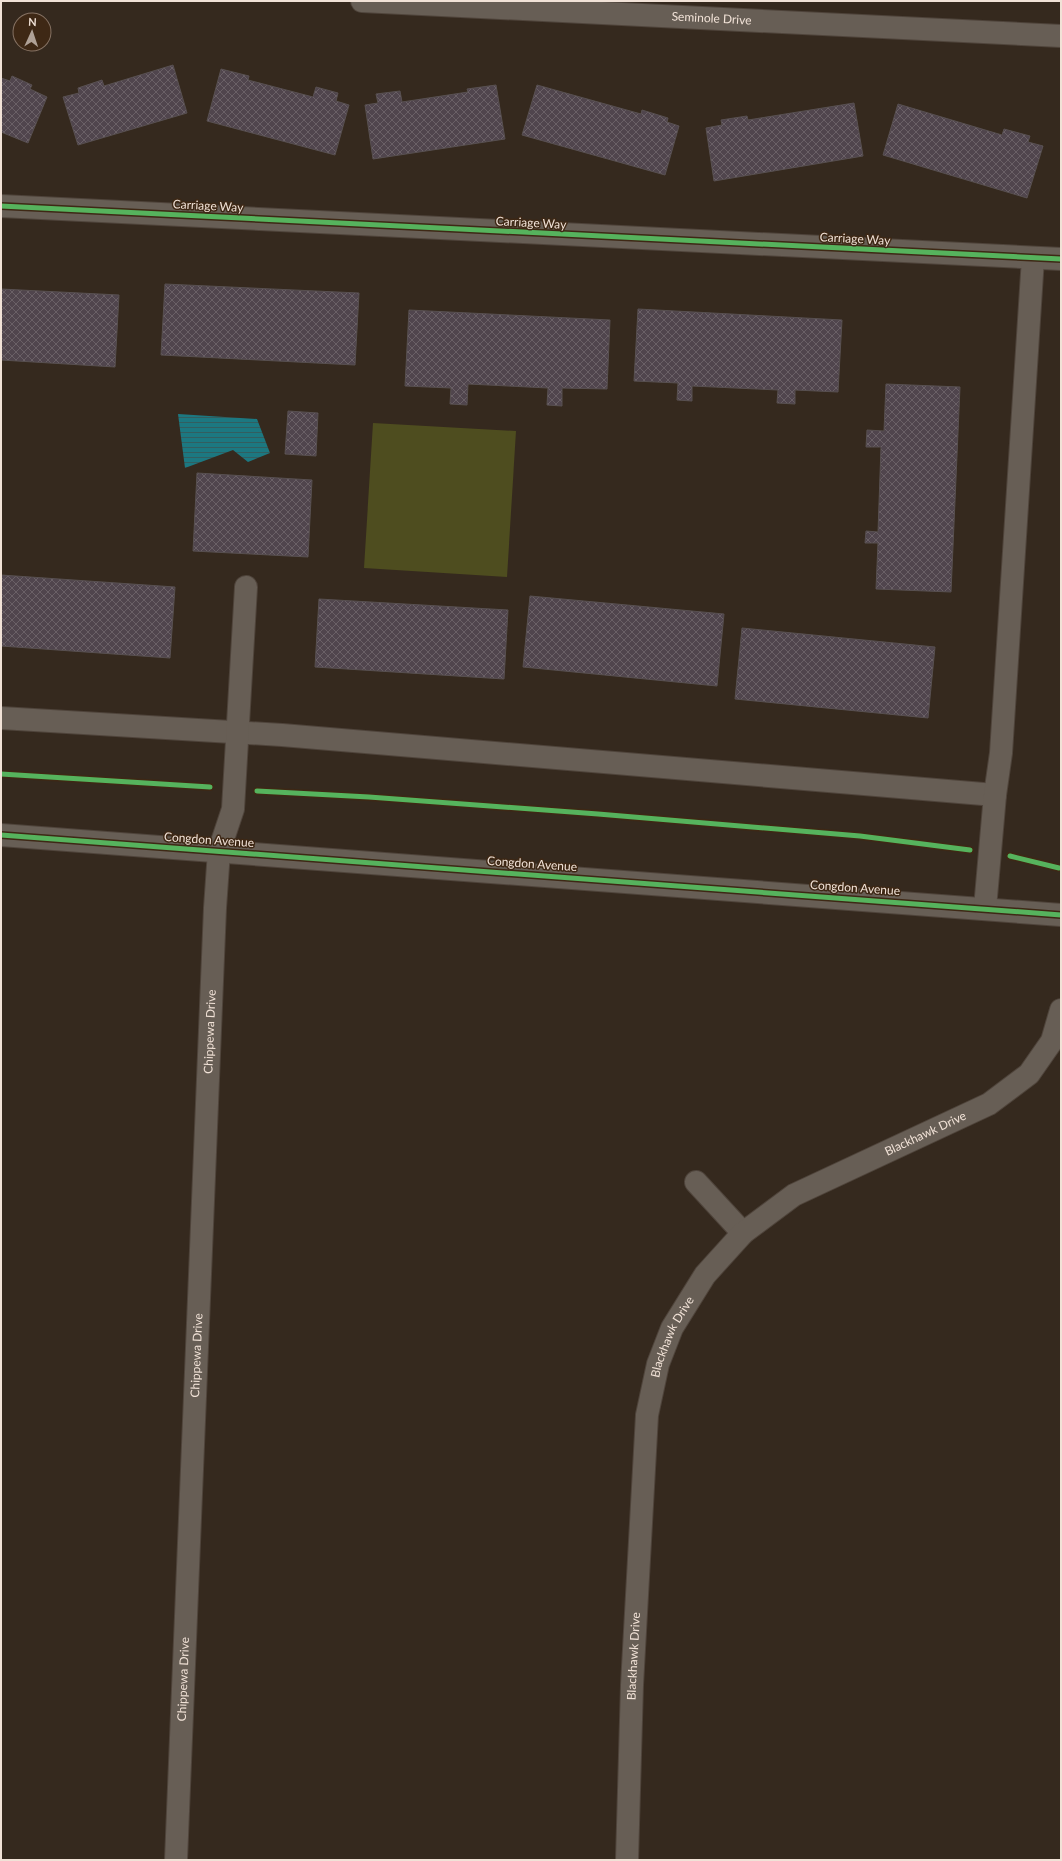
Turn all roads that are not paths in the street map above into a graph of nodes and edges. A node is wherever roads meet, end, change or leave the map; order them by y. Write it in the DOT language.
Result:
graph roads {
  1 [pos="362,1"];
  2 [pos="1061,36"];
  3 [pos="1,206"];
  4 [pos="1033,258"];
  5 [pos="1061,259"];
  6 [pos="246,587"];
  7 [pos="1,718"];
  8 [pos="239,732"];
  9 [pos="995,795"];
  10 [pos="1,835"];
  11 [pos="219,851"];
  12 [pos="985,908"];
  13 [pos="1061,915"];
  14 [pos="1061,1010"];
  15 [pos="696,1182"];
  16 [pos="743,1233"];
  17 [pos="176,1860"];
  18 [pos="627,1860"];
  1 -- 2 [label="street, Seminole Drive"];
  3 -- 4 [label="street, Carriage Way"];
  4 -- 5 [label="street, Carriage Way"];
  4 -- 9 [label="street"];
  6 -- 8 [label="street, Chippewa Drive"];
  7 -- 8 [label="street"];
  8 -- 9 [label="street"];
  8 -- 11 [label="street, Chippewa Drive"];
  9 -- 12 [label="street"];
  10 -- 11 [label="street, Congdon Avenue"];
  11 -- 12 [label="street, Congdon Avenue"];
  11 -- 17 [label="street, Chippewa Drive"];
  12 -- 13 [label="street, Congdon Avenue"];
  14 -- 16 [label="street, Blackhawk Drive"];
  15 -- 16 [label="street"];
  16 -- 18 [label="street, Blackhawk Drive"];
}
